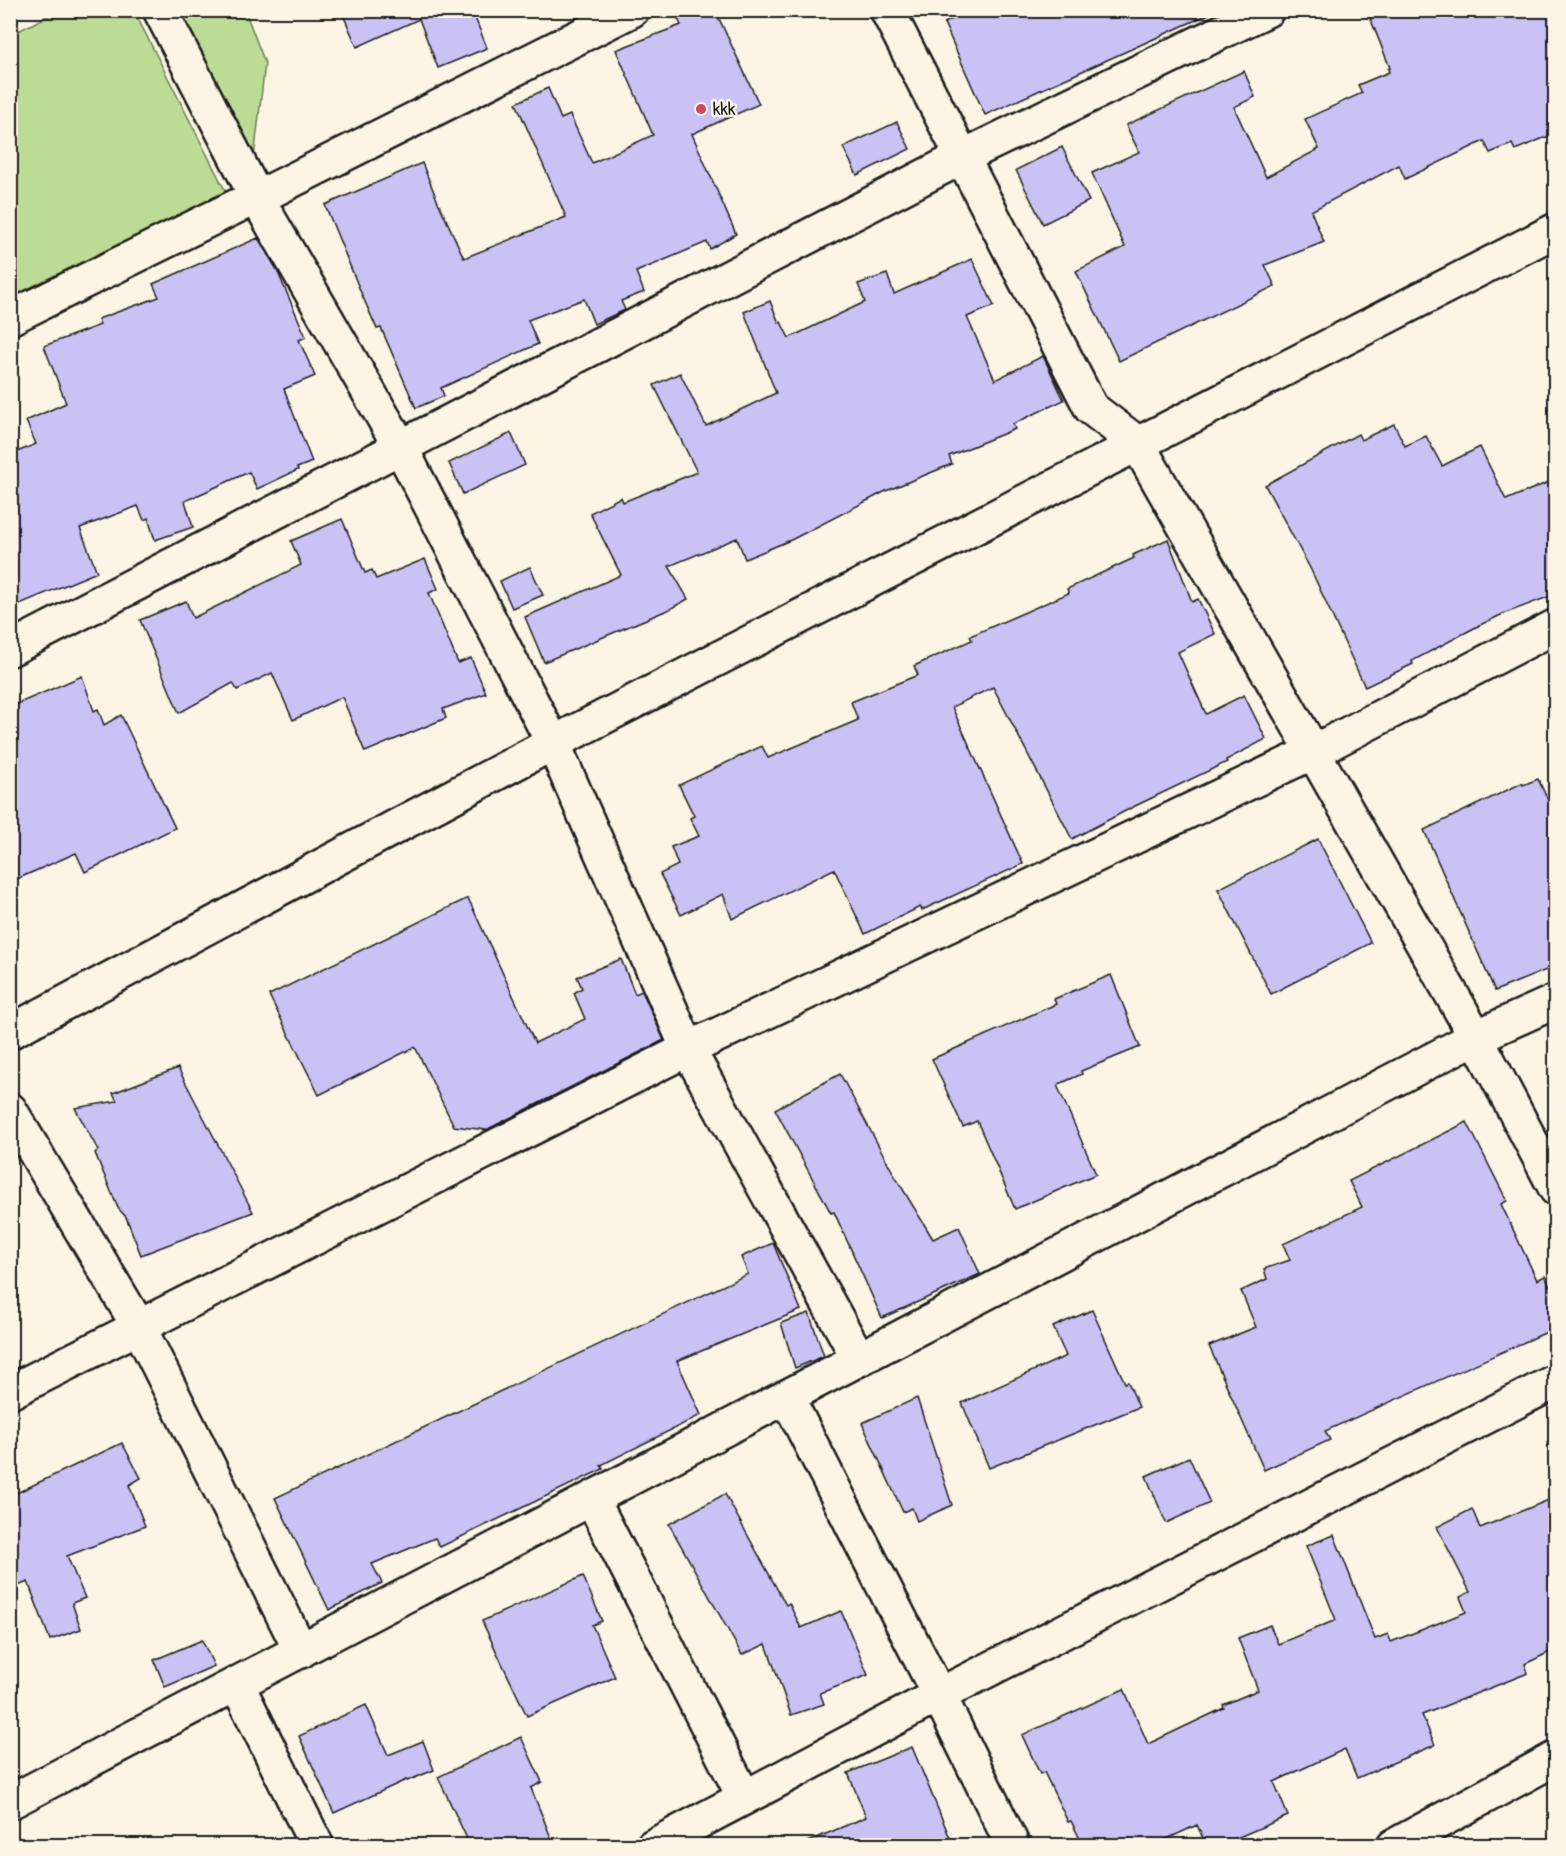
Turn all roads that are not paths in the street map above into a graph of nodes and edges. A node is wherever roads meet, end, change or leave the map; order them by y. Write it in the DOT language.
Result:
graph roads {
  1 [pos="160,10"];
  2 [pos="632,10"];
  3 [pos="887,10"];
  4 [pos="1268,10"];
  5 [pos="962,157"];
  6 [pos="257,198"];
  7 [pos="1556,230"];
  8 [pos="10,318"];
  9 [pos="1137,443"];
  10 [pos="401,447"];
  11 [pos="1556,626"];
  12 [pos="10,649"];
  13 [pos="553,743"];
  14 [pos="1313,752"];
  15 [pos="1556,1001"];
  16 [pos="10,1032"];
  17 [pos="1476,1037"];
  18 [pos="688,1049"];
  19 [pos="10,1110"];
  20 [pos="1556,1189"];
  21 [pos="139,1327"];
  22 [pos="860,1359"];
  23 [pos="1556,1381"];
  24 [pos="10,1392"];
  25 [pos="787,1397"];
  26 [pos="592,1499"];
  27 [pos="301,1651"];
  28 [pos="237,1684"];
  29 [pos="939,1695"];
  30 [pos="1556,1758"];
  31 [pos="744,1797"];
  32 [pos="10,1802"];
  33 [pos="317,1845"];
  34 [pos="654,1845"];
  35 [pos="1013,1845"];
  36 [pos="1394,1845"];
  1 -- 6 [label="street"];
  2 -- 6 [label="street"];
  3 -- 5 [label="street"];
  4 -- 5 [label="street"];
  5 -- 9 [label="street"];
  5 -- 10 [label="street"];
  6 -- 8 [label="street"];
  6 -- 10 [label="street"];
  7 -- 9 [label="street"];
  9 -- 13 [label="street"];
  9 -- 14 [label="street"];
  10 -- 12 [label="street"];
  10 -- 13 [label="street"];
  11 -- 14 [label="street"];
  13 -- 16 [label="street"];
  13 -- 18 [label="street"];
  14 -- 17 [label="street"];
  14 -- 18 [label="street"];
  15 -- 17 [label="street"];
  17 -- 20 [label="street"];
  17 -- 22 [label="street"];
  18 -- 21 [label="street"];
  18 -- 22 [label="street"];
  19 -- 21 [label="street"];
  21 -- 24 [label="street"];
  21 -- 27 [label="street"];
  22 -- 25 [label="street"];
  23 -- 29 [label="street"];
  25 -- 26 [label="street"];
  25 -- 29 [label="street"];
  26 -- 27 [label="street"];
  26 -- 31 [label="street"];
  27 -- 28 [label="street"];
  28 -- 32 [label="street"];
  28 -- 33 [label="street"];
  29 -- 31 [label="street"];
  29 -- 35 [label="street"];
  30 -- 36 [label="street"];
  31 -- 34 [label="street"];
}
